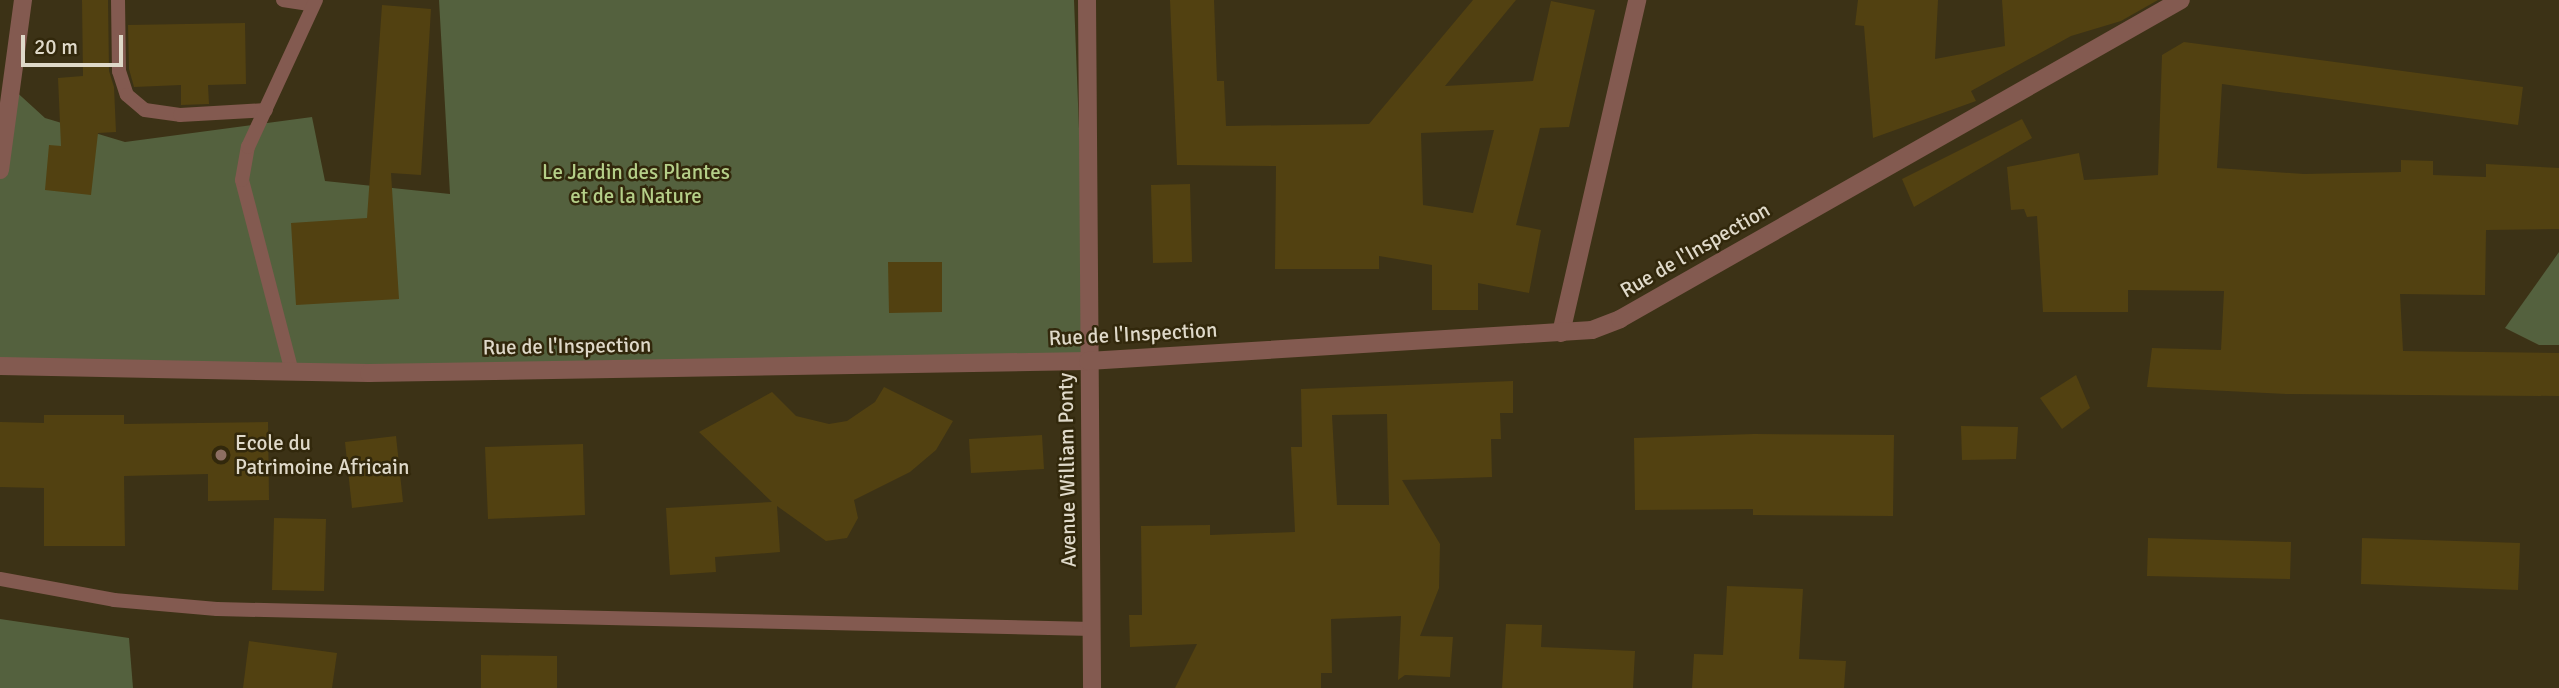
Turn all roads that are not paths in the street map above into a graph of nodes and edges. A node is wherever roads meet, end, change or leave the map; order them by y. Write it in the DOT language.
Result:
graph roads {
  1 [pos="23,0"];
  2 [pos="118,0"];
  3 [pos="283,0"];
  4 [pos="1087,0"];
  5 [pos="1637,0"];
  6 [pos="2182,0"];
  7 [pos="315,2"];
  8 [pos="266,110"];
  9 [pos="0,170"];
  10 [pos="1561,333"];
  11 [pos="1088,361"];
  12 [pos="0,366"];
  13 [pos="292,372"];
  14 [pos="0,579"];
  15 [pos="1093,629"];
  16 [pos="1092,688"];
  1 -- 9 [label="street"];
  2 -- 8 [label="lane"];
  3 -- 7 [label="lane"];
  4 -- 11 [label="street, Avenue William Ponty"];
  5 -- 10 [label="street"];
  6 -- 10 [label="street, Rue de l'Inspection"];
  7 -- 8 [label="lane"];
  8 -- 13 [label="lane"];
  10 -- 11 [label="street, Rue de l'Inspection"];
  11 -- 13 [label="street, Rue de l'Inspection"];
  11 -- 15 [label="street, Avenue William Ponty"];
  12 -- 13 [label="street, Rue de l'Inspection"];
  14 -- 15 [label="lane"];
  15 -- 16 [label="street, Avenue William Ponty"];
}
